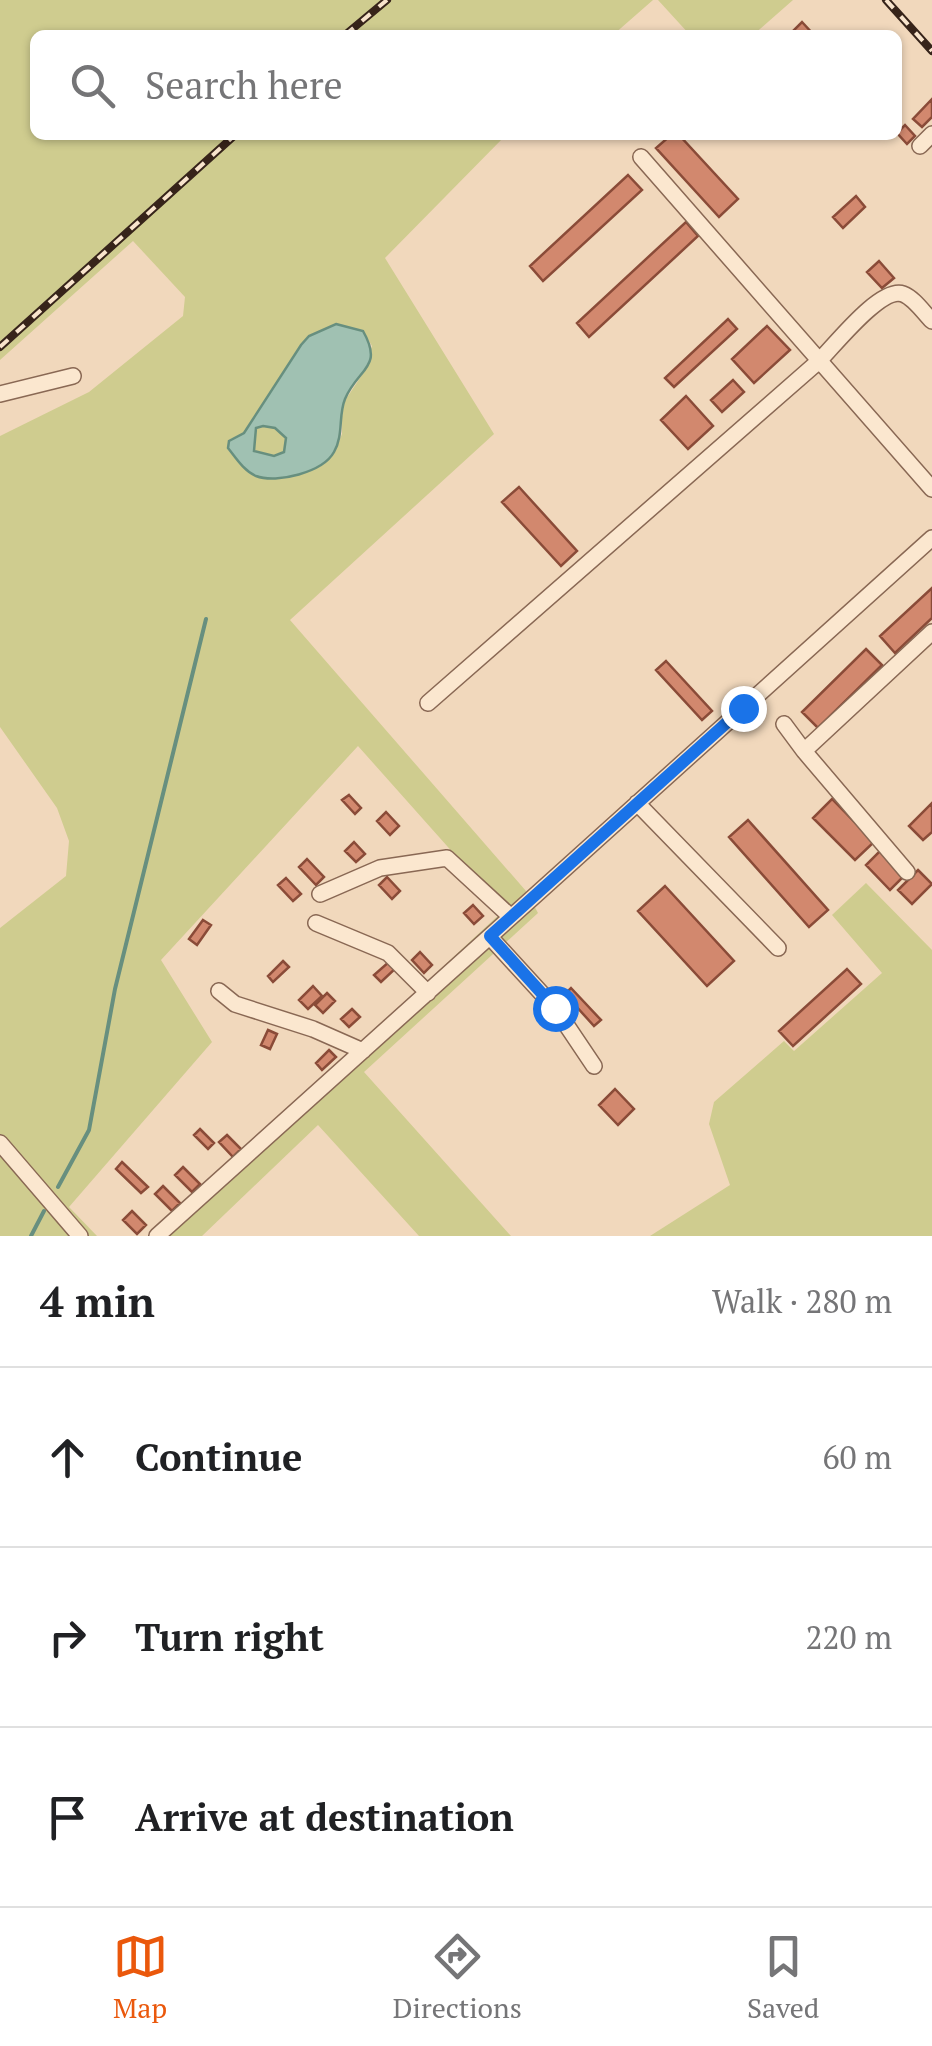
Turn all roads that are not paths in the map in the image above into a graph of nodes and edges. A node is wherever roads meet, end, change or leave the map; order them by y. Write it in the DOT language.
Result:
graph roads {
  1 [pos="932,134"];
  2 [pos="920,146"];
  3 [pos="640,156"];
  4 [pos="932,321"];
  5 [pos="819,360"];
  6 [pos="73,376"];
  7 [pos="0,394"];
  8 [pos="932,488"];
  9 [pos="932,538"];
  10 [pos="932,632"];
  11 [pos="428,702"];
  12 [pos="784,724"];
  13 [pos="804,752"];
  14 [pos="638,803"];
  15 [pos="907,872"];
  16 [pos="320,894"];
  17 [pos="511,917"];
  18 [pos="316,923"];
  19 [pos="490,936"];
  20 [pos="778,948"];
  21 [pos="219,991"];
  22 [pos="428,992"];
  23 [pos="363,1051"];
  24 [pos="594,1066"];
  25 [pos="0,1143"];
  26 [pos="80,1236"];
  27 [pos="157,1236"];
  1 -- 2 [label="street"];
  3 -- 5 [label="street"];
  4 -- 5 [label="street"];
  5 -- 8 [label="street"];
  5 -- 11 [label="street"];
  6 -- 7 [label="street"];
  9 -- 14 [label="street"];
  10 -- 13 [label="street"];
  12 -- 13 [label="street"];
  13 -- 15 [label="street"];
  14 -- 17 [label="street"];
  14 -- 20 [label="street"];
  16 -- 17 [label="street"];
  17 -- 19 [label="street"];
  18 -- 22 [label="street"];
  19 -- 22 [label="street"];
  19 -- 24 [label="street"];
  21 -- 23 [label="street"];
  22 -- 23 [label="street"];
  23 -- 27 [label="street"];
  25 -- 26 [label="street"];
}
